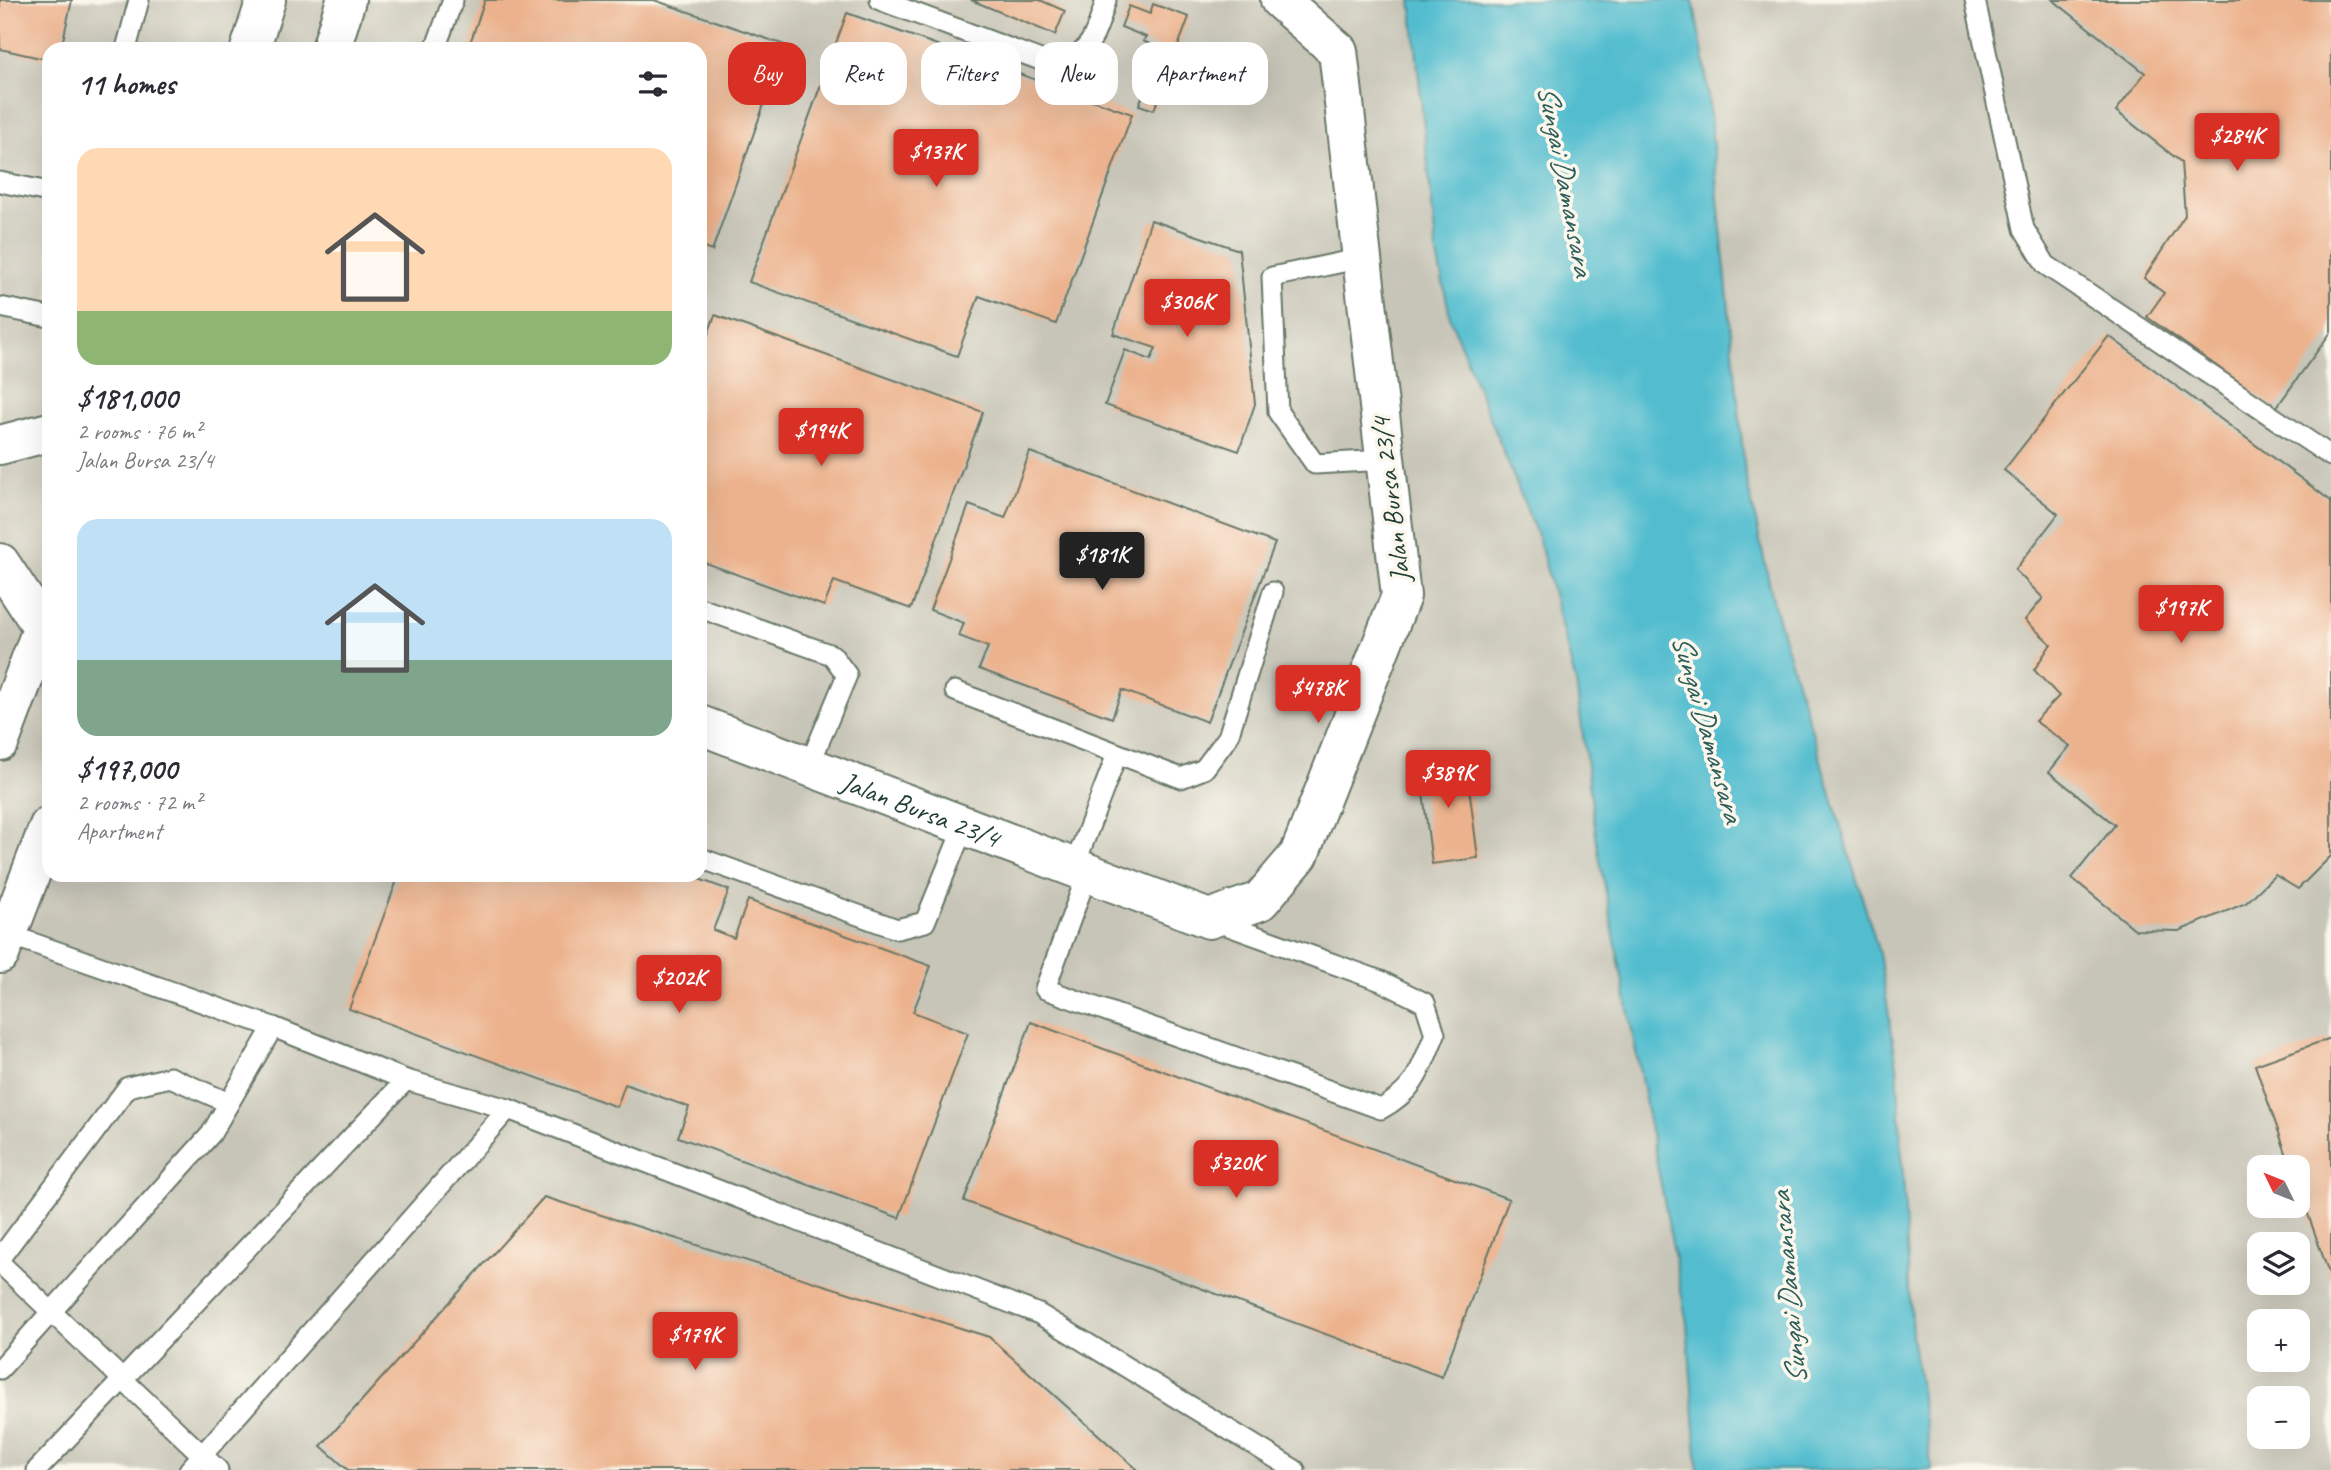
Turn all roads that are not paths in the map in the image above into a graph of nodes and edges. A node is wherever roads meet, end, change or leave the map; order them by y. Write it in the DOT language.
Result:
graph roads {
  1 [pos="139,0"];
  2 [pos="266,0"];
  3 [pos="346,0"];
  4 [pos="453,0"];
  5 [pos="880,0"];
  6 [pos="1106,0"];
  7 [pos="1280,0"];
  8 [pos="1975,0"];
  9 [pos="128,42"];
  10 [pos="252,42"];
  11 [pos="333,42"];
  12 [pos="438,42"];
  13 [pos="0,182"];
  14 [pos="42,191"];
  15 [pos="1362,258"];
  16 [pos="0,307"];
  17 [pos="42,316"];
  18 [pos="42,434"];
  19 [pos="0,444"];
  20 [pos="2331,456"];
  21 [pos="1385,460"];
  22 [pos="0,563"];
  23 [pos="1273,592"];
  24 [pos="707,610"];
  25 [pos="42,615"];
  26 [pos="42,631"];
  27 [pos="955,691"];
  28 [pos="707,728"];
  29 [pos="0,741"];
  30 [pos="1117,754"];
  31 [pos="809,766"];
  32 [pos="964,826"];
  33 [pos="42,844"];
  34 [pos="707,861"];
  35 [pos="1081,870"];
  36 [pos="1209,919"];
  37 [pos="4,944"];
  38 [pos="273,1027"];
  39 [pos="406,1080"];
  40 [pos="229,1103"];
  41 [pos="508,1109"];
  42 [pos="0,1260"];
  43 [pos="52,1312"];
  44 [pos="0,1369"];
  45 [pos="123,1379"];
  46 [pos="202,1455"];
  47 [pos="37,1470"];
  48 [pos="188,1470"];
  49 [pos="218,1470"];
  50 [pos="1294,1470"];
  1 -- 9 [label="lane"];
  2 -- 10 [label="street"];
  3 -- 11 [label="street"];
  4 -- 12 [label="lane"];
  5 -- 6 [label="lane"];
  7 -- 15 [label="street, Jalan Bursa 23/4"];
  8 -- 20 [label="lane"];
  13 -- 14 [label="lane"];
  15 -- 21 [label="street, Jalan Bursa 23/4"];
  15 -- 21 [label="lane"];
  16 -- 17 [label="lane"];
  18 -- 19 [label="street"];
  21 -- 36 [label="street, Jalan Bursa 23/4"];
  22 -- 25 [label="street"];
  23 -- 30 [label="lane"];
  24 -- 31 [label="lane"];
  26 -- 29 [label="street"];
  27 -- 30 [label="lane"];
  28 -- 31 [label="street, Jalan Bursa 23/4"];
  30 -- 35 [label="lane"];
  31 -- 32 [label="street, Jalan Bursa 23/4"];
  32 -- 34 [label="lane"];
  32 -- 35 [label="street, Jalan Bursa 23/4"];
  33 -- 37 [label="street"];
  35 -- 36 [label="street, Jalan Bursa 23/4"];
  35 -- 36 [label="lane"];
  37 -- 38 [label="lane"];
  38 -- 39 [label="lane"];
  38 -- 40 [label="lane"];
  39 -- 41 [label="lane"];
  39 -- 45 [label="lane"];
  40 -- 42 [label="lane"];
  40 -- 43 [label="lane"];
  41 -- 46 [label="lane"];
  41 -- 50 [label="lane"];
  42 -- 43 [label="lane"];
  43 -- 44 [label="lane"];
  43 -- 45 [label="lane"];
  45 -- 46 [label="lane"];
  45 -- 47 [label="lane"];
  46 -- 48 [label="lane"];
  46 -- 49 [label="lane"];
}
